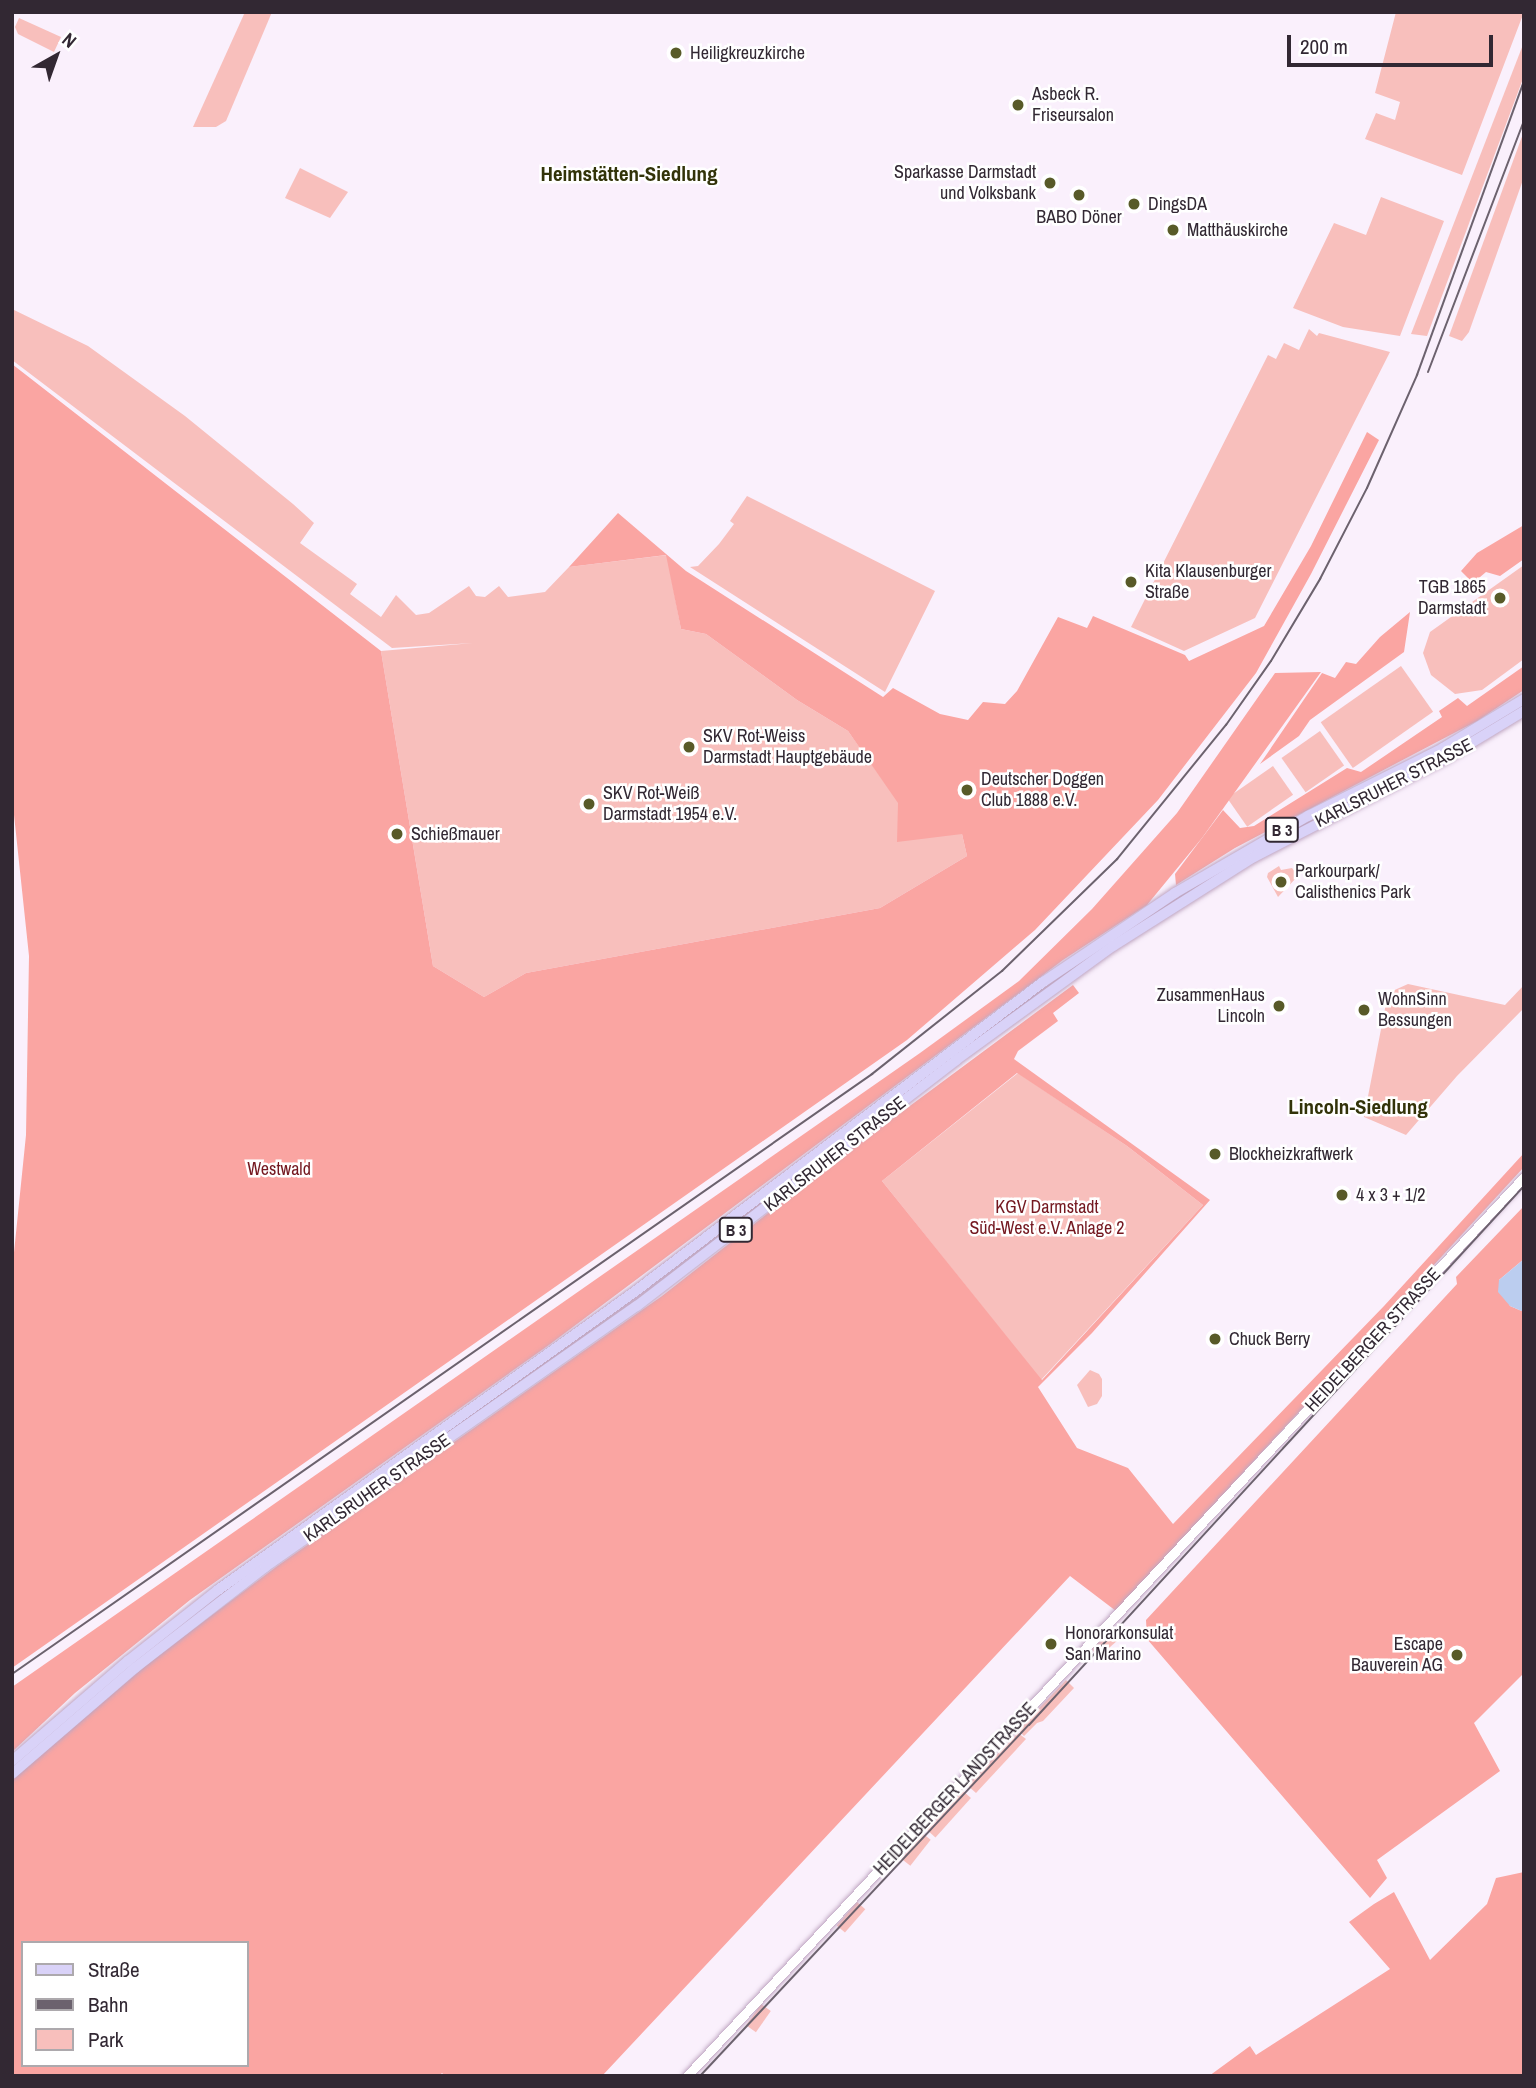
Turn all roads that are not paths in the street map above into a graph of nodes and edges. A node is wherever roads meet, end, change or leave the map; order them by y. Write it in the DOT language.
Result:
graph roads {
  1 [pos="1524,699"];
  2 [pos="1524,711"];
  3 [pos="1524,1177"];
  4 [pos="1223,1503"];
  5 [pos="12,1761"];
  6 [pos="12,1774"];
  7 [pos="687,2076"];
  1 -- 5 [label="main road, KARLSRUHER STRASSE / B 3"];
  2 -- 6 [label="main road, KARLSRUHER STRASSE / B 3"];
  3 -- 4 [label="street, HEIDELBERGER STRASSE"];
  4 -- 7 [label="street, HEIDELBERGER LANDSTRASSE"];
}
